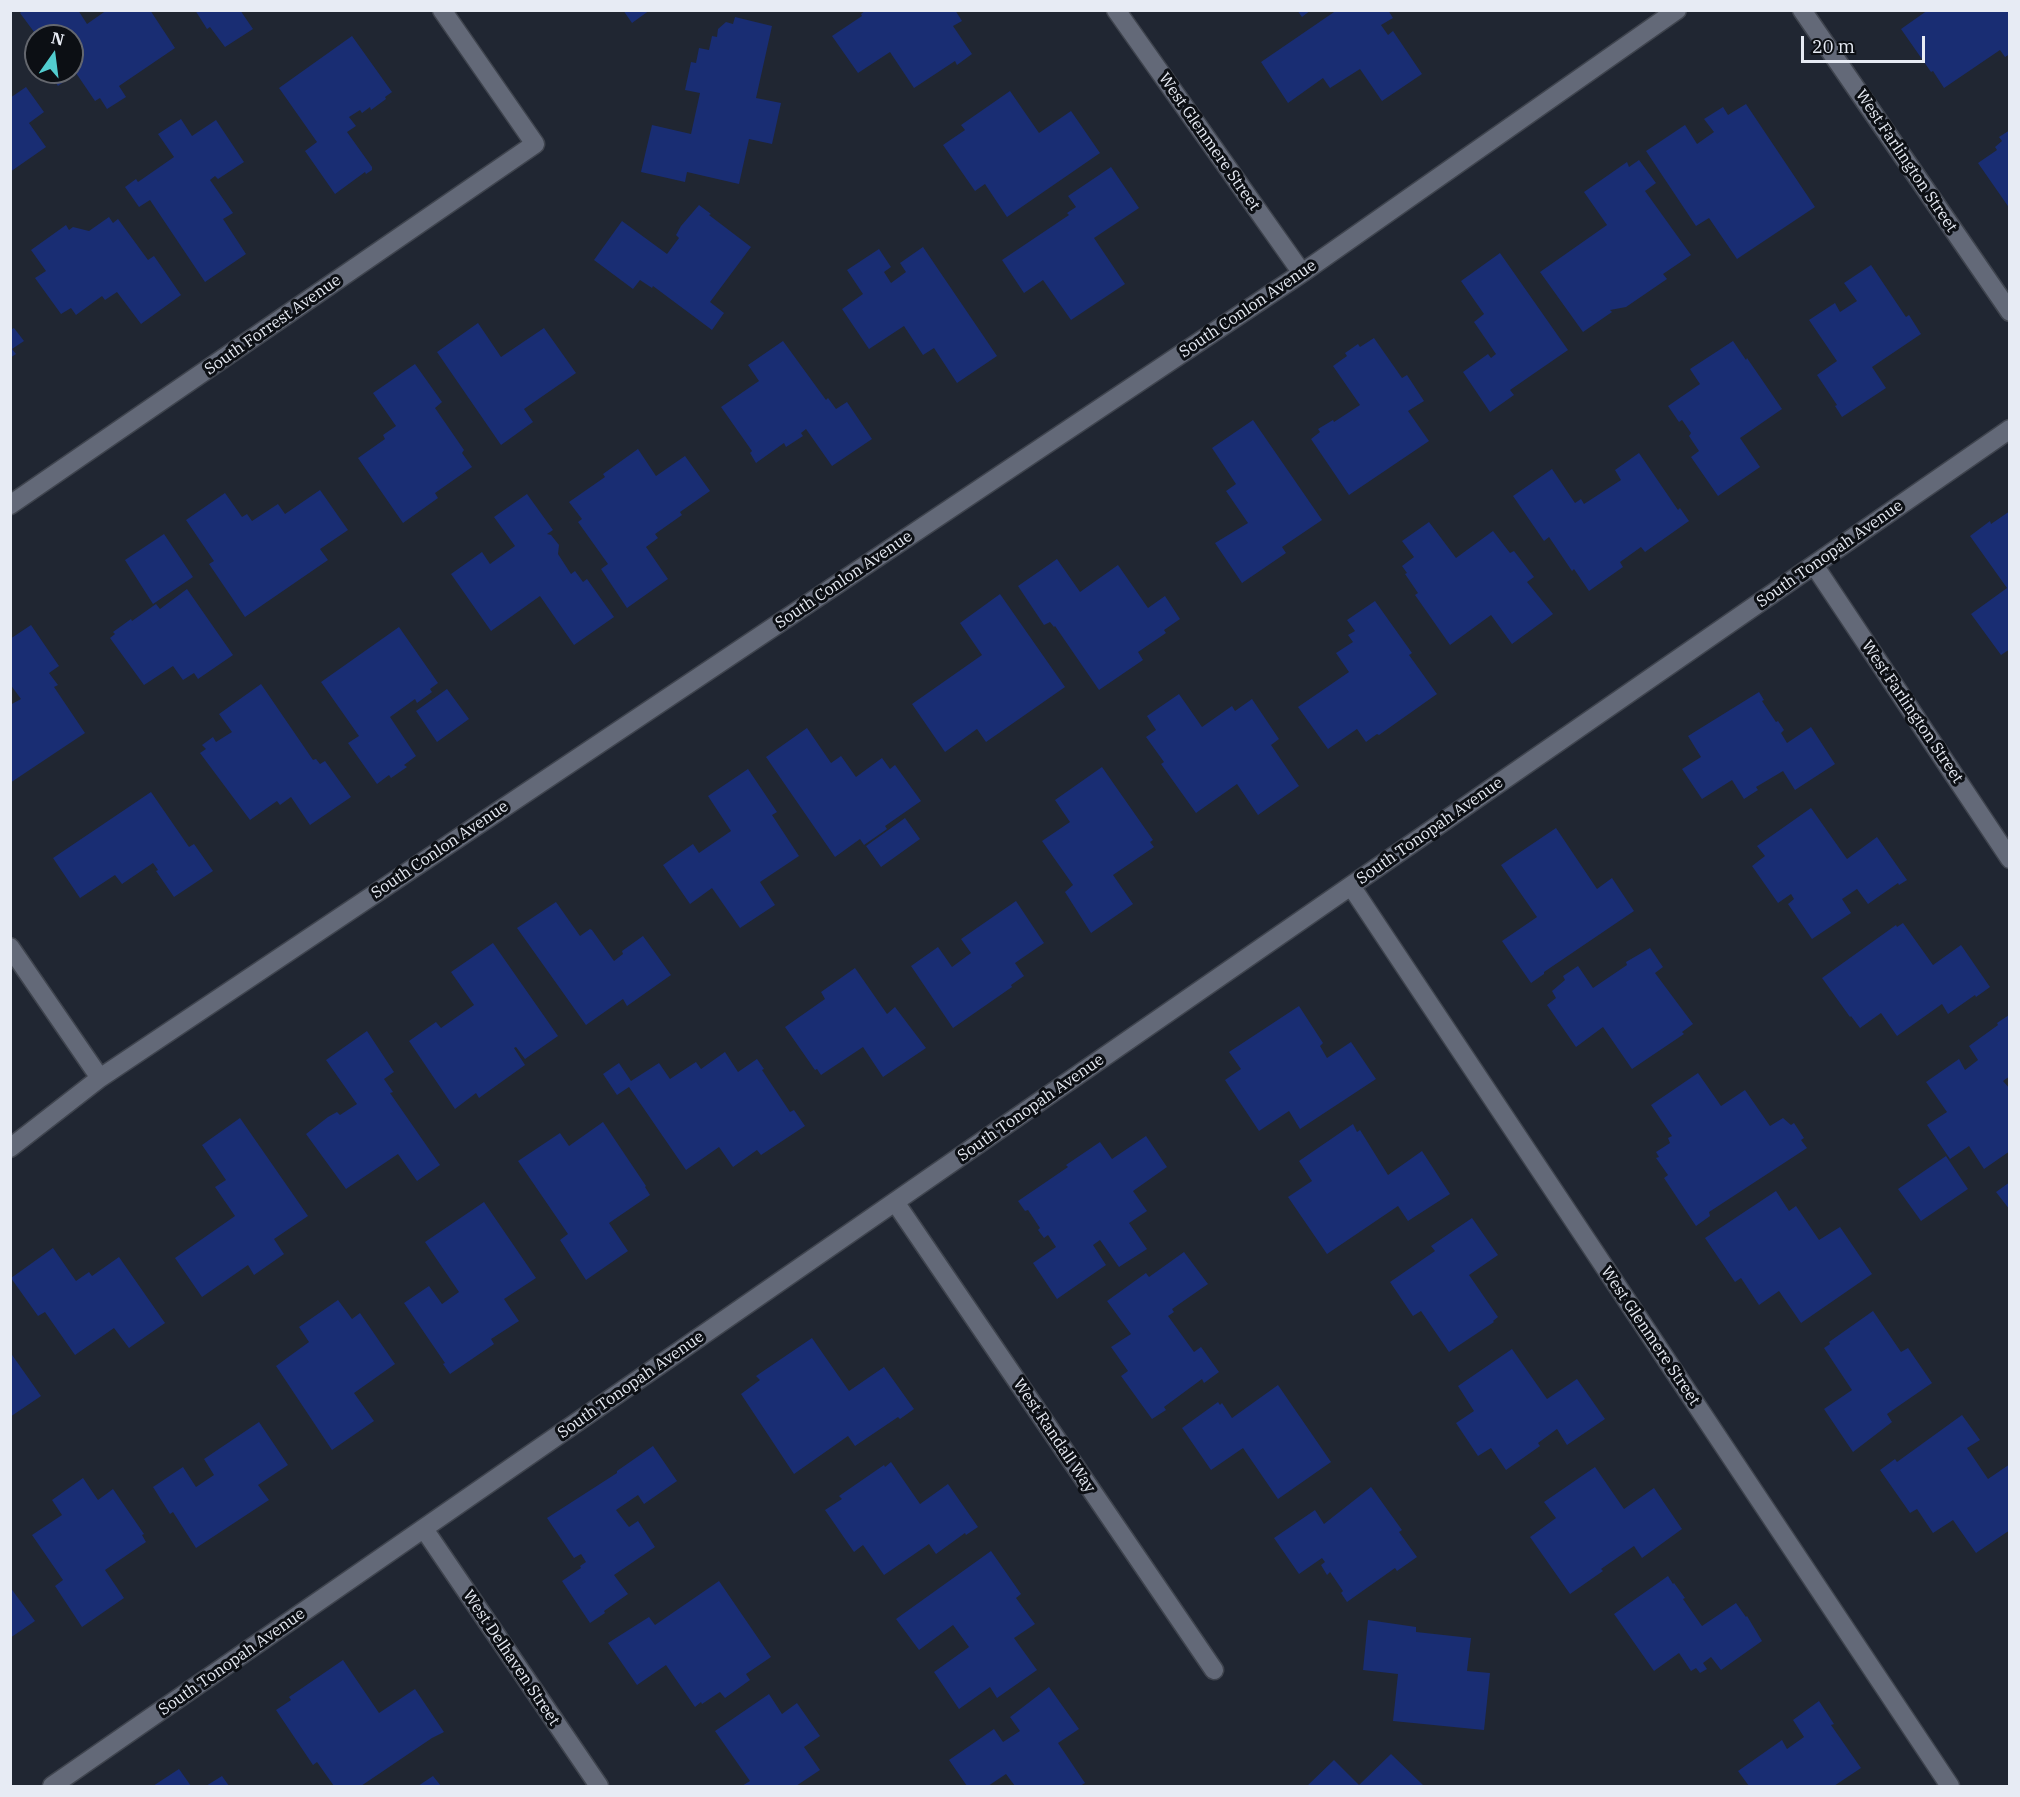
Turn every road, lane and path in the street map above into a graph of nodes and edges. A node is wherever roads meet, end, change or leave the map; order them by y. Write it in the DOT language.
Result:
graph roads {
  1 [pos="442,10"];
  2 [pos="1116,10"];
  3 [pos="1677,10"];
  4 [pos="1803,10"];
  5 [pos="1302,273"];
  6 [pos="2010,312"];
  7 [pos="2010,429"];
  8 [pos="10,505"];
  9 [pos="1814,565"];
  10 [pos="2010,859"];
  11 [pos="1351,886"];
  12 [pos="10,947"];
  13 [pos="100,1078"];
  14 [pos="10,1148"];
  15 [pos="895,1202"];
  16 [pos="424,1528"];
  17 [pos="1214,1670"];
  18 [pos="52,1786"];
  19 [pos="599,1786"];
  20 [pos="1950,1786"];
  1 -- 8 [label="street, South Forrest Avenue"];
  2 -- 5 [label="street, West Glenmere Street"];
  3 -- 5 [label="street, South Conlon Avenue"];
  4 -- 6 [label="street, West Farlington Street"];
  5 -- 13 [label="street, South Conlon Avenue"];
  7 -- 9 [label="street, South Tonopah Avenue"];
  9 -- 10 [label="street, West Farlington Street"];
  9 -- 11 [label="street, South Tonopah Avenue"];
  11 -- 15 [label="street, South Tonopah Avenue"];
  11 -- 20 [label="street, West Glenmere Street"];
  12 -- 13 [label="street"];
  13 -- 14 [label="street, South Conlon Avenue"];
  15 -- 16 [label="street, South Tonopah Avenue"];
  15 -- 17 [label="street, West Randall Way"];
  16 -- 18 [label="street, South Tonopah Avenue"];
  16 -- 19 [label="street, West Delhaven Street"];
}
